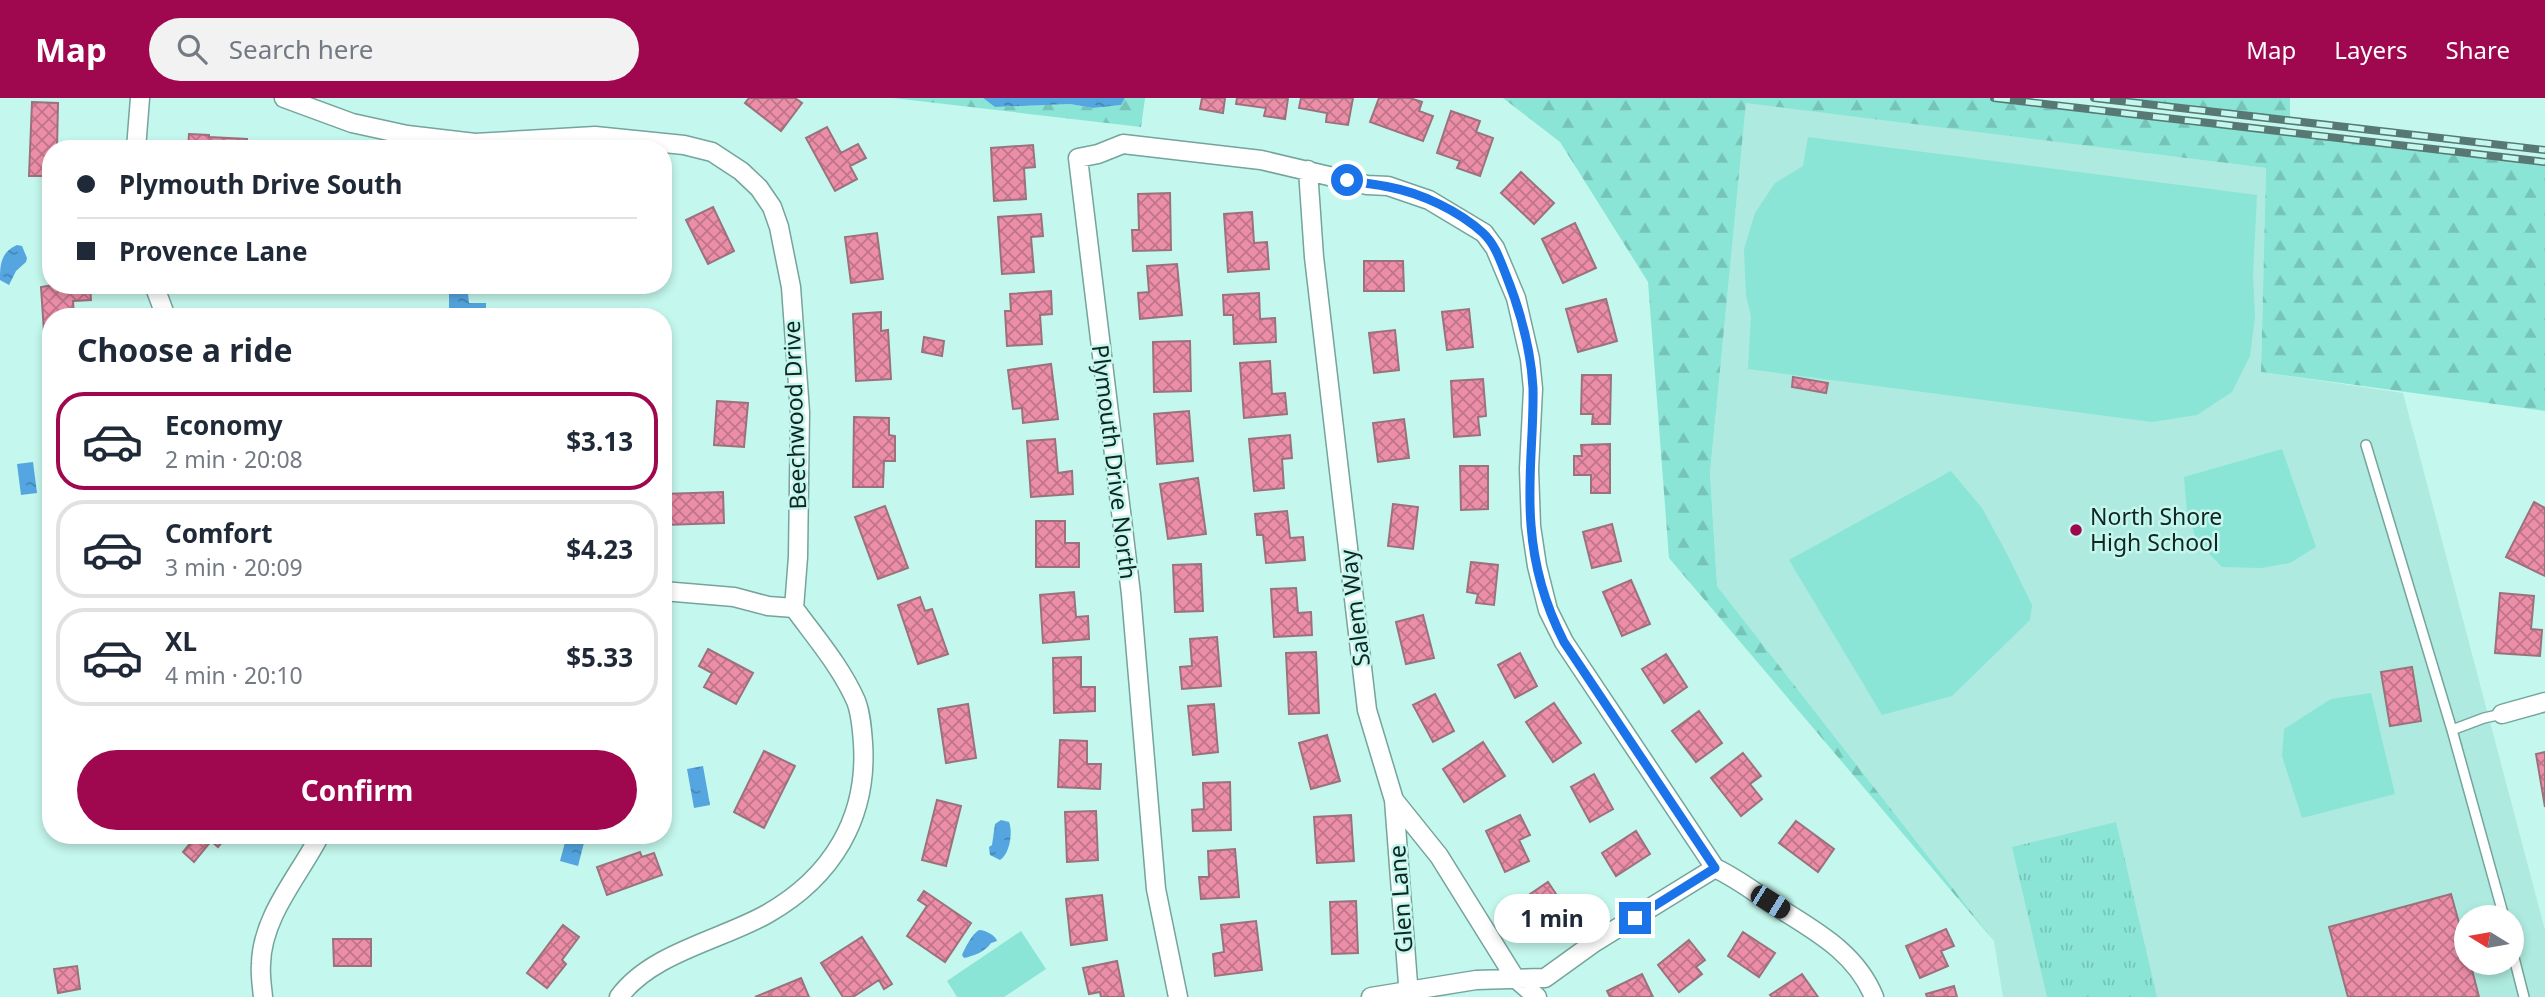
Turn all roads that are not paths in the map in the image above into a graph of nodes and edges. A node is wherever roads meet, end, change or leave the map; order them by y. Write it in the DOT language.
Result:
graph roads {
  1 [pos="140,98"];
  2 [pos="284,98"];
  3 [pos="137,140"];
  4 [pos="450,140"];
  5 [pos="526,140"];
  6 [pos="635,140"];
  7 [pos="672,144"];
  8 [pos="1308,170"];
  9 [pos="2366,445"];
  10 [pos="672,592"];
  11 [pos="794,608"];
  12 [pos="2545,702"];
  13 [pos="2502,714"];
  14 [pos="2452,730"];
  15 [pos="1394,800"];
  16 [pos="315,844"];
  17 [pos="1715,868"];
  18 [pos="2501,905"];
  19 [pos="2518,975"];
  20 [pos="1515,978"];
  21 [pos="1409,995"];
  22 [pos="263,997"];
  23 [pos="620,997"];
  24 [pos="1178,997"];
  25 [pos="1371,997"];
  26 [pos="1537,997"];
  27 [pos="1874,997"];
  28 [pos="2524,997"];
  1 -- 3 [label="street"];
  2 -- 4 [label="street, Beechwood Drive"];
  5 -- 6 [label="street, Beechwood Drive"];
  7 -- 11 [label="street, Beechwood Drive"];
  8 -- 15 [label="street, Salem Way"];
  8 -- 17 [label="street"];
  8 -- 24 [label="street, Plymouth Drive North"];
  9 -- 14 [label="lane"];
  10 -- 11 [label="street"];
  11 -- 23 [label="street"];
  12 -- 13 [label="street"];
  13 -- 14 [label="lane"];
  14 -- 18 [label="lane"];
  15 -- 20 [label="street, Salem Way"];
  15 -- 21 [label="street, Glen Lane"];
  16 -- 22 [label="street"];
  17 -- 20 [label="street"];
  17 -- 27 [label="street"];
  19 -- 28 [label="lane"];
  20 -- 21 [label="street"];
  20 -- 26 [label="street, Salem Way"];
  21 -- 25 [label="street"];
}
